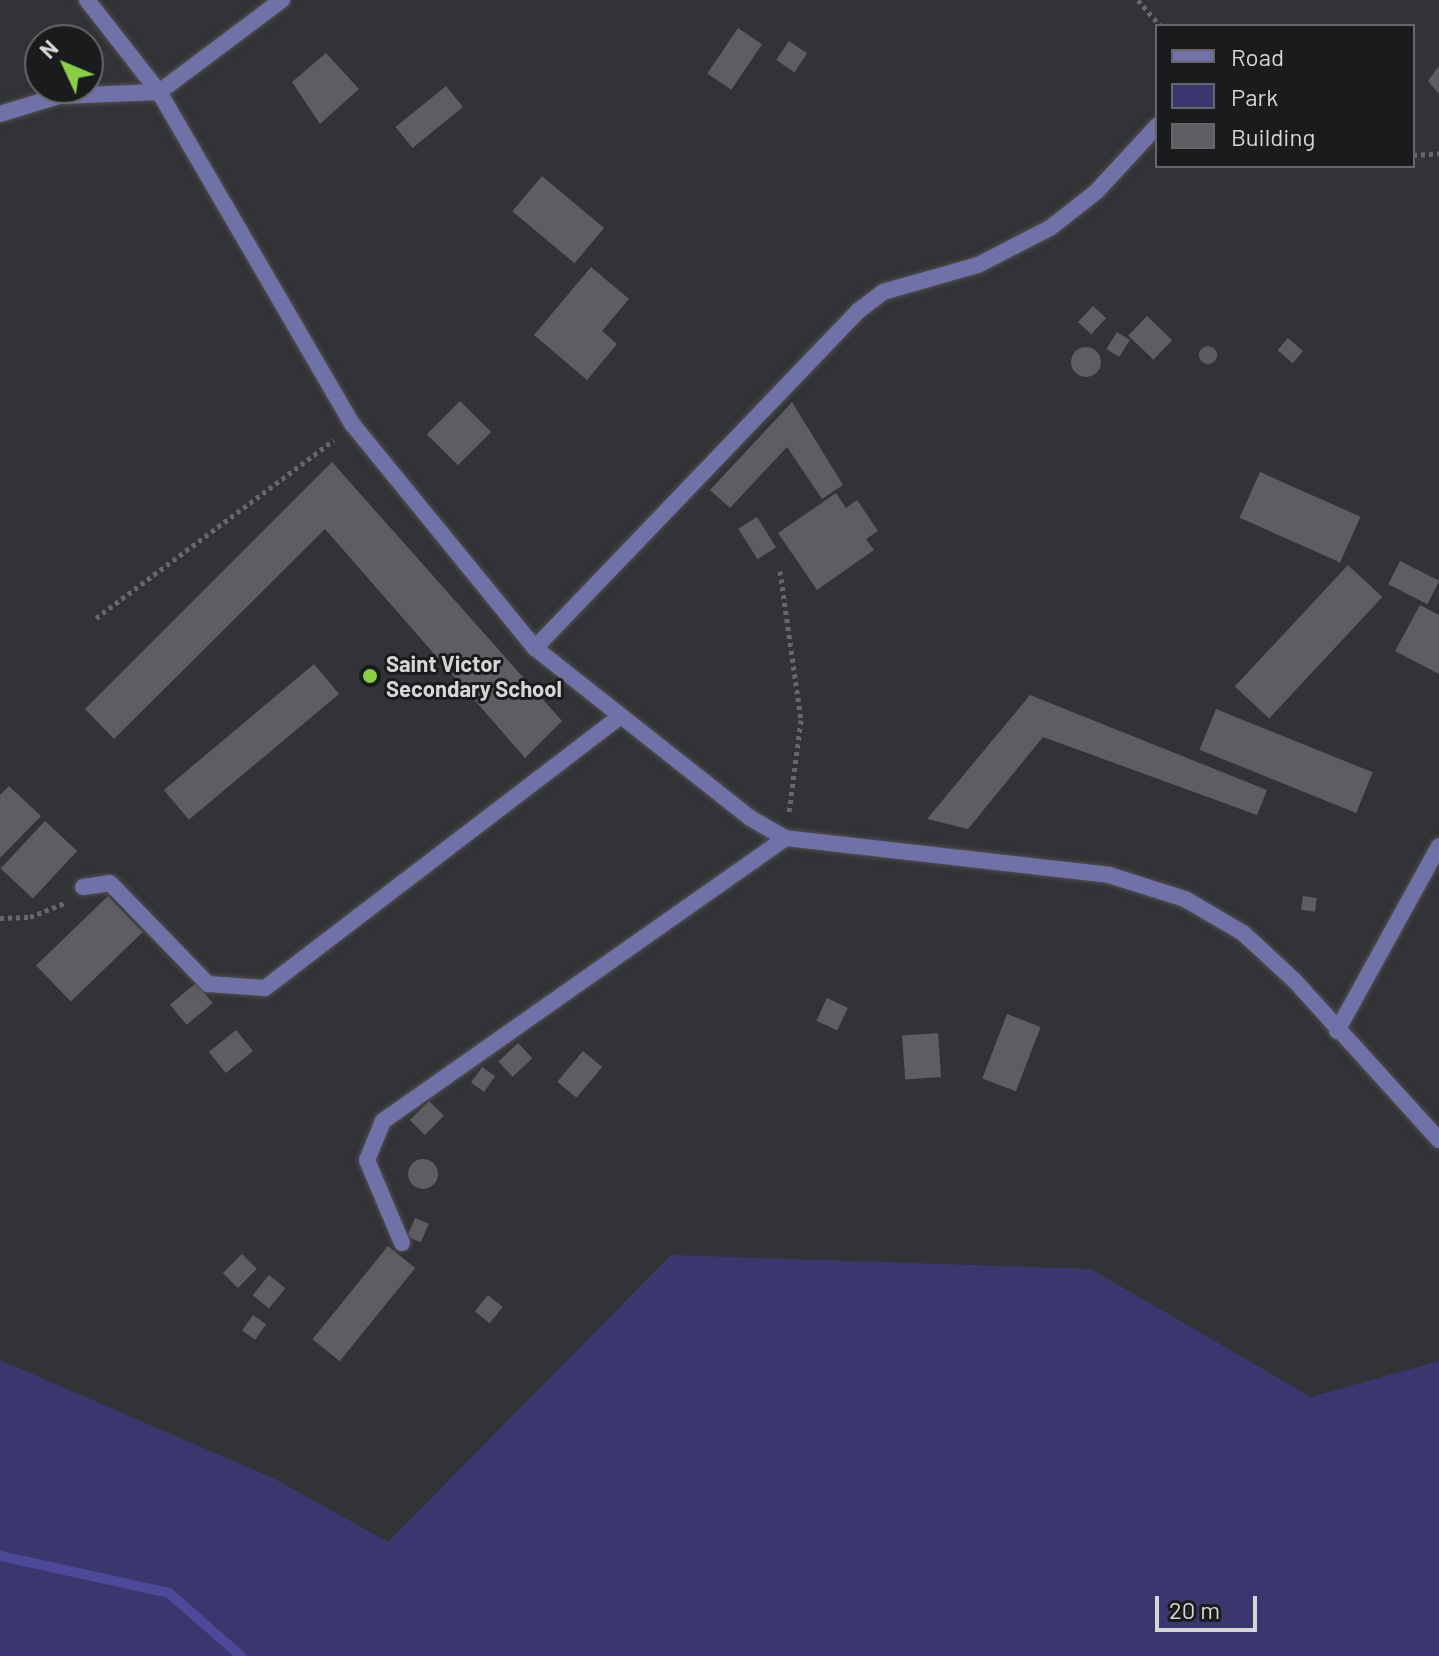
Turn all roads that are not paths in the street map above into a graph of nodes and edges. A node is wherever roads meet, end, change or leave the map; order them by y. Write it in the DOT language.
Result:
graph roads {
  1 [pos="87,0"];
  2 [pos="282,0"];
  3 [pos="159,92"];
  4 [pos="0,114"];
  5 [pos="1155,128"];
  6 [pos="535,648"];
  7 [pos="620,717"];
  8 [pos="785,838"];
  9 [pos="1439,846"];
  10 [pos="83,887"];
  11 [pos="1337,1031"];
  12 [pos="1439,1140"];
  13 [pos="402,1243"];
  1 -- 3 [label="street"];
  2 -- 3 [label="street"];
  3 -- 4 [label="street"];
  3 -- 6 [label="street"];
  5 -- 6 [label="street"];
  6 -- 7 [label="street"];
  7 -- 8 [label="street"];
  7 -- 10 [label="street"];
  8 -- 11 [label="street"];
  8 -- 13 [label="street"];
  9 -- 11 [label="street"];
  11 -- 12 [label="street"];
}
